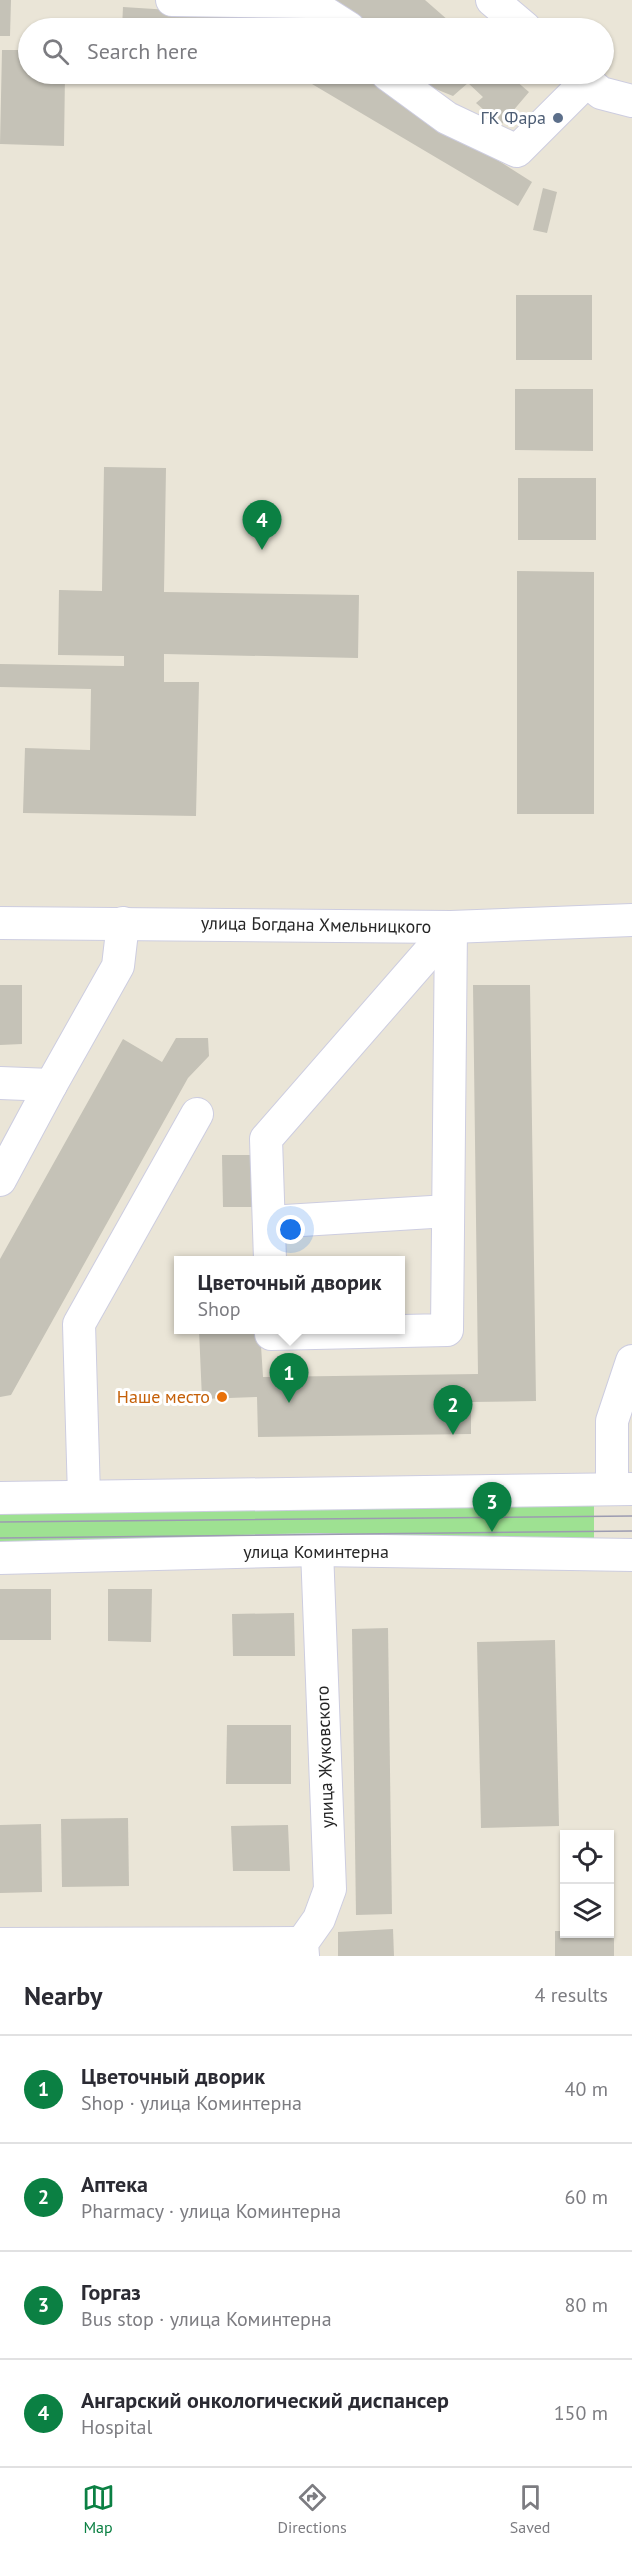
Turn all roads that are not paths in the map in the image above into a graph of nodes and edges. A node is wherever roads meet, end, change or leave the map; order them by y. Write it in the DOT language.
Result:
graph roads {
  1 [pos="172,0"];
  2 [pos="492,0"];
  3 [pos="333,18"];
  4 [pos="513,18"];
  5 [pos="401,84"];
  6 [pos="588,84"];
  7 [pos="591,84"];
  8 [pos="632,101"];
  9 [pos="632,920"];
  10 [pos="0,923"];
  11 [pos="123,923"];
  12 [pos="451,927"];
  13 [pos="0,1083"];
  14 [pos="51,1085"];
  15 [pos="197,1114"];
  16 [pos="0,1179"];
  17 [pos="448,1211"];
  18 [pos="269,1222"];
  19 [pos="270,1256"];
  20 [pos="405,1331"];
  21 [pos="632,1361"];
  22 [pos="625,1494"];
  23 [pos="84,1496"];
  24 [pos="0,1498"];
  25 [pos="317,1550"];
  26 [pos="632,1555"];
  27 [pos="0,1558"];
  28 [pos="0,1944"];
  29 [pos="303,1949"];
  1 -- 3 [label="street"];
  2 -- 4 [label="street"];
  5 -- 6 [label="street"];
  7 -- 8 [label="street"];
  9 -- 12 [label="street, улица Богдана Хмельницкого"];
  10 -- 11 [label="street, улица Богдана Хмельницкого"];
  11 -- 12 [label="street, улица Богдана Хмельницкого"];
  11 -- 14 [label="street"];
  12 -- 17 [label="street"];
  12 -- 18 [label="street"];
  13 -- 14 [label="street"];
  14 -- 16 [label="street"];
  15 -- 23 [label="street"];
  17 -- 18 [label="street"];
  17 -- 20 [label="street"];
  18 -- 19 [label="street"];
  21 -- 22 [label="street"];
  22 -- 23 [label="street"];
  23 -- 24 [label="street"];
  25 -- 26 [label="street, улица Коминтерна"];
  25 -- 27 [label="street, улица Коминтерна"];
  25 -- 29 [label="street, улица Жуковского"];
  28 -- 29 [label="street"];
}
